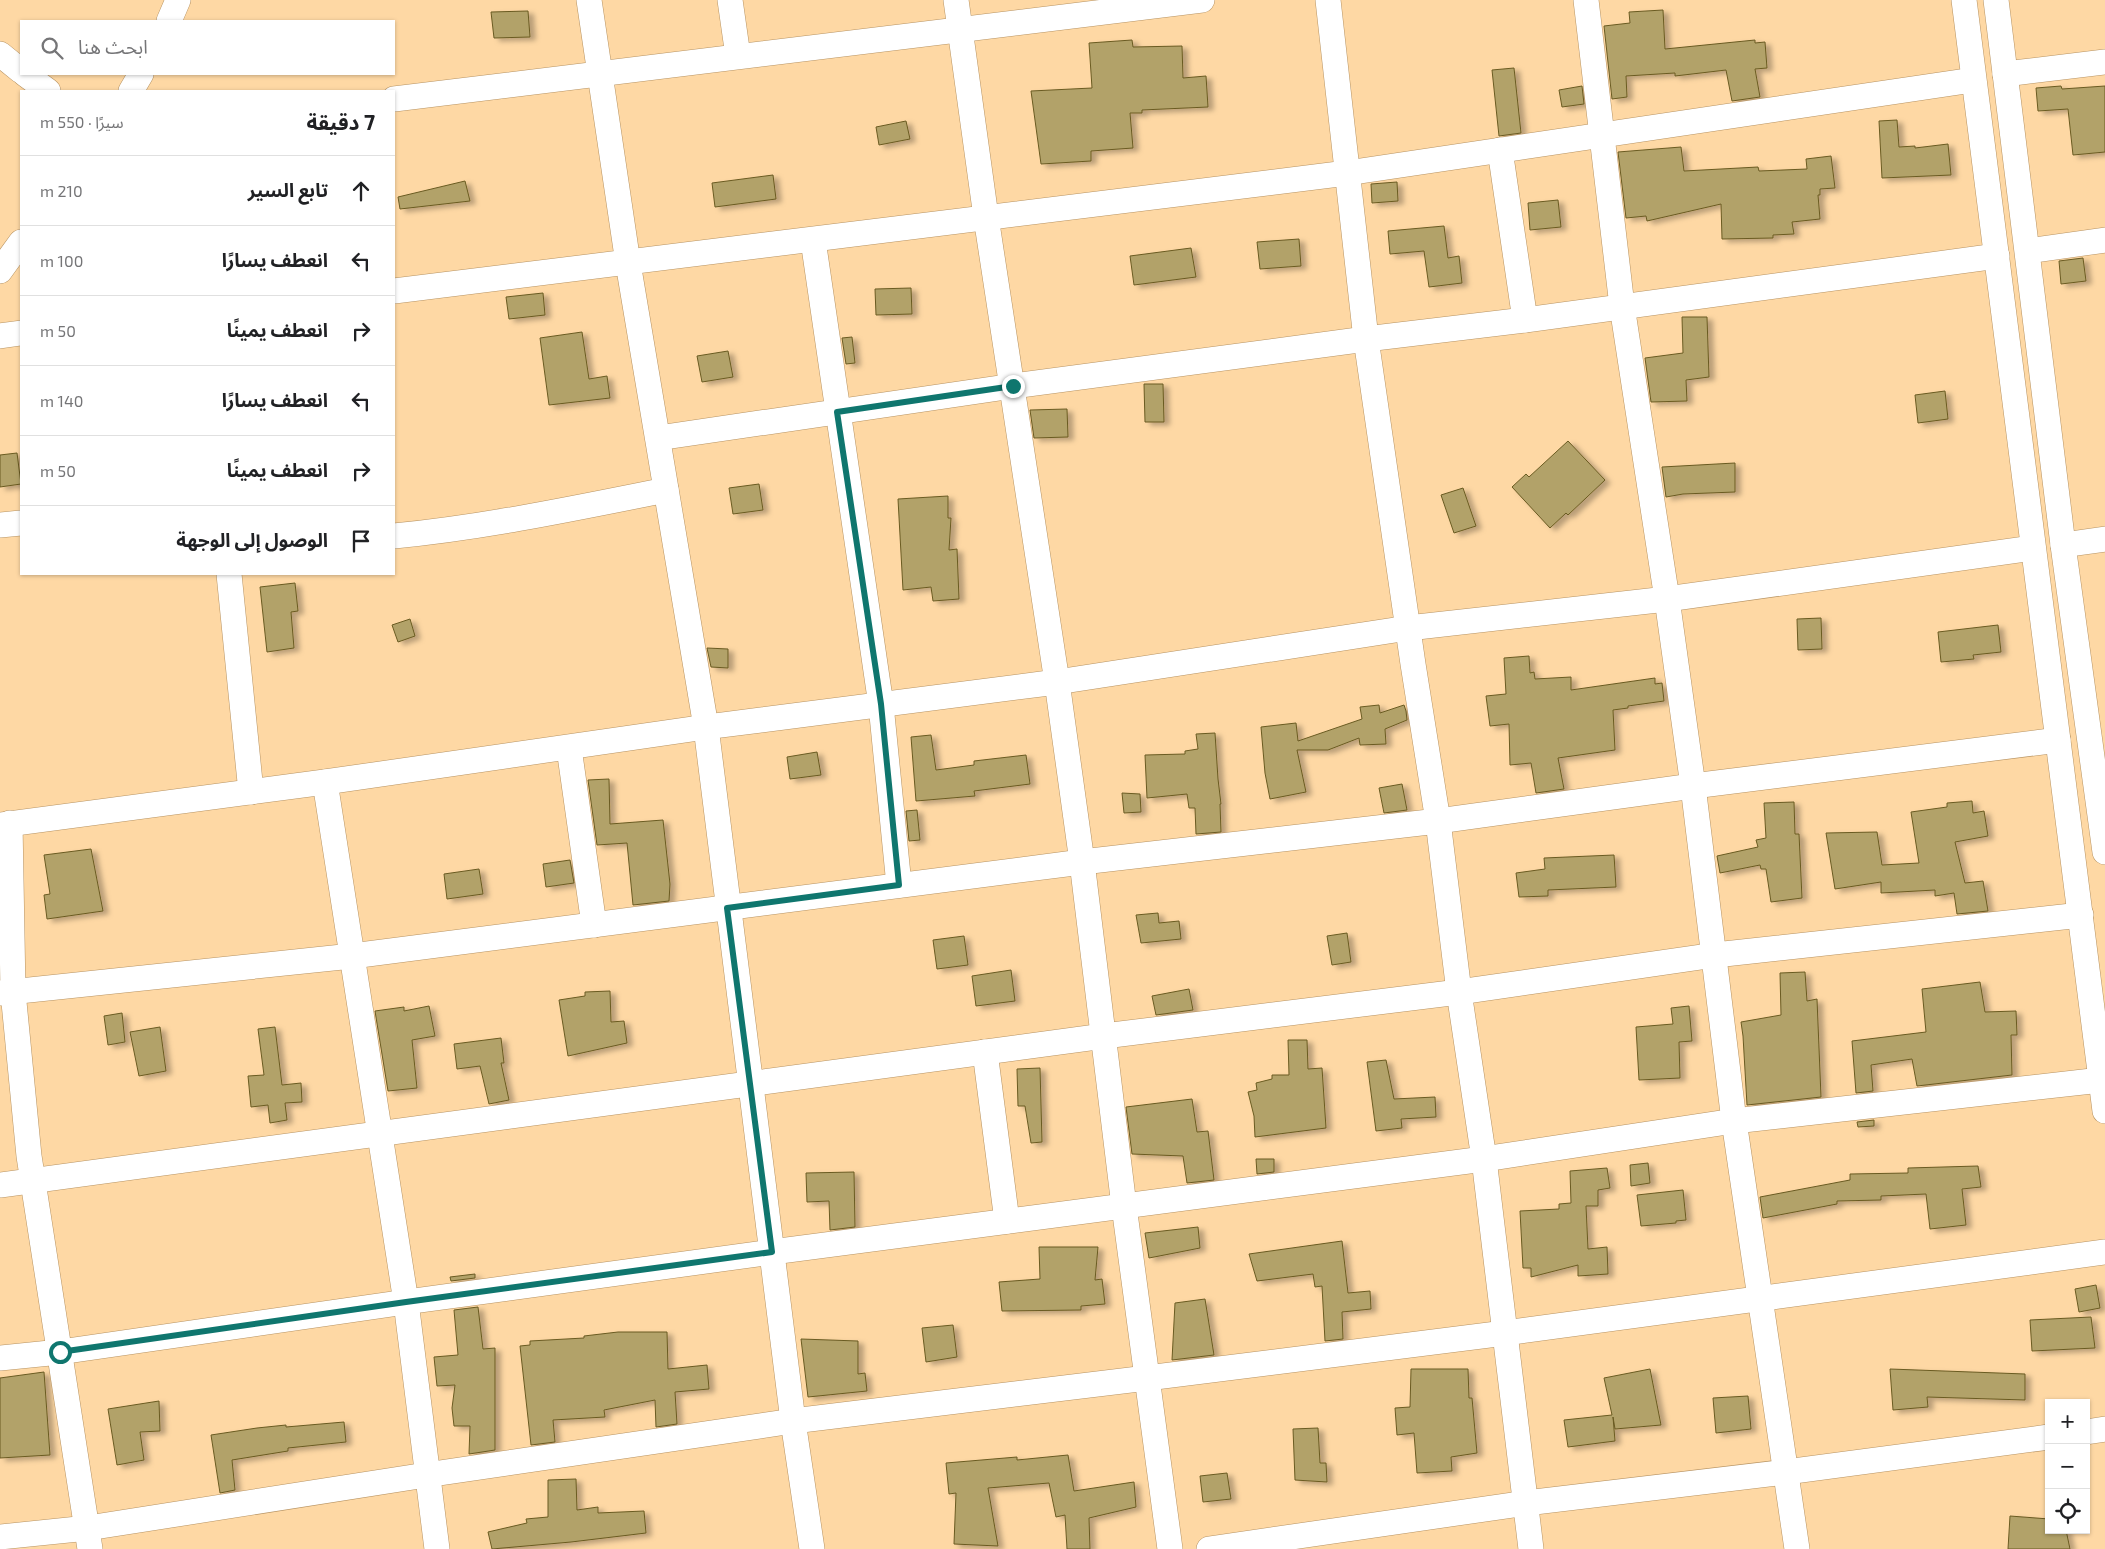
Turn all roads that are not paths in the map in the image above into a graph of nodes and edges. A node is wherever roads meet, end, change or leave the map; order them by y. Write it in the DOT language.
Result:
graph roads {
  1 [pos="178,0"];
  2 [pos="589,0"];
  3 [pos="730,0"];
  4 [pos="956,0"];
  5 [pos="1202,0"];
  6 [pos="1328,0"];
  7 [pos="1586,0"];
  8 [pos="1964,0"];
  9 [pos="1996,0"];
  10 [pos="169,20"];
  11 [pos="960,30"];
  12 [pos="0,54"];
  13 [pos="738,56"];
  14 [pos="2105,62"];
  15 [pos="20,69"];
  16 [pos="600,73"];
  17 [pos="2005,74"];
  18 [pos="26,75"];
  19 [pos="140,75"];
  20 [pos="1973,80"];
  21 [pos="47,90"];
  22 [pos="132,90"];
  23 [pos="395,99"];
  24 [pos="1602,134"];
  25 [pos="1500,150"];
  26 [pos="1347,173"];
  27 [pos="986,217"];
  28 [pos="813,240"];
  29 [pos="2105,240"];
  30 [pos="20,243"];
  31 [pos="2028,251"];
  32 [pos="1996,256"];
  33 [pos="628,263"];
  34 [pos="0,271"];
  35 [pos="395,291"];
  36 [pos="1622,306"];
  37 [pos="1524,320"];
  38 [pos="20,334"];
  39 [pos="0,336"];
  40 [pos="1366,339"];
  41 [pos="1013,386"];
  42 [pos="837,412"];
  43 [pos="658,438"];
  44 [pos="666,490"];
  45 [pos="20,523"];
  46 [pos="0,525"];
  47 [pos="395,536"];
  48 [pos="2105,539"];
  49 [pos="2063,545"];
  50 [pos="2032,548"];
  51 [pos="229,575"];
  52 [pos="1667,599"];
  53 [pos="1408,628"];
  54 [pos="1057,682"];
  55 [pos="881,704"];
  56 [pos="706,728"];
  57 [pos="2097,734"];
  58 [pos="2058,740"];
  59 [pos="569,748"];
  60 [pos="325,782"];
  61 [pos="1694,786"];
  62 [pos="251,792"];
  63 [pos="1438,821"];
  64 [pos="5,824"];
  65 [pos="2105,852"];
  66 [pos="1082,862"];
  67 [pos="899,885"];
  68 [pos="727,908"];
  69 [pos="2081,915"];
  70 [pos="594,925"];
  71 [pos="1715,955"];
  72 [pos="352,956"];
  73 [pos="1459,992"];
  74 [pos="6,993"];
  75 [pos="1104,1036"];
  76 [pos="985,1052"];
  77 [pos="2101,1080"];
  78 [pos="751,1084"];
  79 [pos="2105,1111"];
  80 [pos="1734,1121"];
  81 [pos="381,1133"];
  82 [pos="1484,1159"];
  83 [pos="33,1182"];
  84 [pos="0,1185"];
  85 [pos="1124,1206"];
  86 [pos="1007,1221"];
  87 [pos="772,1252"];
  88 [pos="2105,1252"];
  89 [pos="1760,1299"];
  90 [pos="406,1302"];
  91 [pos="1505,1333"];
  92 [pos="60,1352"];
  93 [pos="0,1358"];
  94 [pos="1147,1378"];
  95 [pos="792,1421"];
  96 [pos="2105,1429"];
  97 [pos="2090,1431"];
  98 [pos="2045,1438"];
  99 [pos="1786,1472"];
  100 [pos="426,1475"];
  101 [pos="1526,1503"];
  102 [pos="0,1537"];
  103 [pos="89,1539"];
  104 [pos="1334,1540"];
  105 [pos="437,1549"];
  106 [pos="812,1549"];
  107 [pos="1170,1549"];
  108 [pos="1210,1549"];
  109 [pos="1531,1549"];
  110 [pos="1797,1549"];
  1 -- 10 [label="street"];
  2 -- 16 [label="street"];
  3 -- 13 [label="street"];
  4 -- 11 [label="street"];
  5 -- 11 [label="street"];
  6 -- 26 [label="street"];
  7 -- 24 [label="street"];
  8 -- 20 [label="street"];
  9 -- 17 [label="street"];
  11 -- 13 [label="street"];
  11 -- 27 [label="street"];
  12 -- 15 [label="street"];
  13 -- 16 [label="street"];
  14 -- 17 [label="street"];
  16 -- 23 [label="street"];
  16 -- 33 [label="street"];
  17 -- 31 [label="street"];
  18 -- 21 [label="street"];
  19 -- 22 [label="street"];
  20 -- 24 [label="street"];
  20 -- 32 [label="street"];
  24 -- 25 [label="street"];
  24 -- 36 [label="street"];
  25 -- 26 [label="street"];
  25 -- 37 [label="street"];
  26 -- 27 [label="street"];
  26 -- 40 [label="street"];
  27 -- 28 [label="street"];
  27 -- 41 [label="street"];
  28 -- 33 [label="street"];
  28 -- 42 [label="street"];
  29 -- 31 [label="street"];
  30 -- 34 [label="street"];
  31 -- 49 [label="street"];
  32 -- 36 [label="street"];
  32 -- 50 [label="street"];
  33 -- 35 [label="street"];
  33 -- 43 [label="street"];
  36 -- 37 [label="street"];
  36 -- 52 [label="street"];
  37 -- 40 [label="street"];
  38 -- 39 [label="street"];
  40 -- 41 [label="street"];
  40 -- 53 [label="street"];
  41 -- 42 [label="street"];
  41 -- 54 [label="street"];
  42 -- 43 [label="street"];
  42 -- 55 [label="street"];
  43 -- 44 [label="street"];
  44 -- 47 [label="street"];
  44 -- 56 [label="street"];
  45 -- 46 [label="street"];
  48 -- 49 [label="street"];
  49 -- 57 [label="street"];
  50 -- 52 [label="street"];
  50 -- 58 [label="street"];
  51 -- 62 [label="street"];
  52 -- 53 [label="street"];
  52 -- 61 [label="street"];
  53 -- 54 [label="street"];
  53 -- 63 [label="street"];
  54 -- 55 [label="street"];
  54 -- 66 [label="street"];
  55 -- 56 [label="street"];
  55 -- 67 [label="street"];
  56 -- 59 [label="street"];
  56 -- 68 [label="street"];
  57 -- 65 [label="street"];
  58 -- 61 [label="street"];
  58 -- 69 [label="street"];
  59 -- 60 [label="street"];
  59 -- 70 [label="street"];
  60 -- 62 [label="street"];
  60 -- 72 [label="street"];
  61 -- 63 [label="street"];
  61 -- 71 [label="street"];
  62 -- 64 [label="street"];
  63 -- 66 [label="street"];
  63 -- 73 [label="street"];
  64 -- 74 [label="street"];
  66 -- 67 [label="street"];
  66 -- 75 [label="street"];
  67 -- 68 [label="street"];
  68 -- 70 [label="street"];
  68 -- 78 [label="street"];
  69 -- 71 [label="street"];
  69 -- 77 [label="street"];
  70 -- 72 [label="street"];
  71 -- 73 [label="street"];
  71 -- 80 [label="street"];
  72 -- 74 [label="street"];
  72 -- 81 [label="street"];
  73 -- 75 [label="street"];
  73 -- 82 [label="street"];
  74 -- 83 [label="street"];
  75 -- 76 [label="street"];
  75 -- 85 [label="street"];
  76 -- 78 [label="street"];
  76 -- 86 [label="street"];
  77 -- 79 [label="street"];
  77 -- 80 [label="street"];
  78 -- 81 [label="street"];
  78 -- 87 [label="street"];
  80 -- 82 [label="street"];
  80 -- 89 [label="street"];
  81 -- 83 [label="street"];
  81 -- 90 [label="street"];
  82 -- 85 [label="street"];
  82 -- 91 [label="street"];
  83 -- 84 [label="street"];
  83 -- 92 [label="street"];
  85 -- 86 [label="street"];
  85 -- 94 [label="street"];
  86 -- 87 [label="street"];
  87 -- 90 [label="street"];
  87 -- 95 [label="street"];
  88 -- 89 [label="street"];
  89 -- 91 [label="street"];
  89 -- 99 [label="street"];
  90 -- 92 [label="street"];
  90 -- 100 [label="street"];
  91 -- 94 [label="street"];
  91 -- 101 [label="street"];
  92 -- 93 [label="street"];
  92 -- 103 [label="street"];
  94 -- 95 [label="street"];
  94 -- 107 [label="street"];
  95 -- 100 [label="street"];
  95 -- 106 [label="street"];
  96 -- 97 [label="street"];
  98 -- 99 [label="street"];
  99 -- 101 [label="street"];
  99 -- 110 [label="street"];
  100 -- 103 [label="street"];
  100 -- 105 [label="street"];
  101 -- 104 [label="street"];
  101 -- 109 [label="street"];
  102 -- 103 [label="street"];
  104 -- 108 [label="street"];
}
